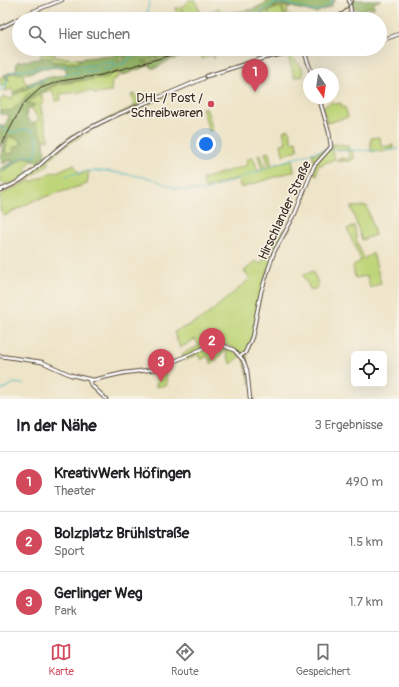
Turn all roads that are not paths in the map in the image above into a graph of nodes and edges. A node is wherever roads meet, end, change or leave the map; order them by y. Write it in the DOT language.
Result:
graph roads {
  1 [pos="62,0"];
  2 [pos="349,0"];
  3 [pos="32,12"];
  4 [pos="351,12"];
  5 [pos="12,22"];
  6 [pos="0,28"];
  7 [pos="399,34"];
  8 [pos="387,38"];
  9 [pos="275,56"];
  10 [pos="306,56"];
  11 [pos="310,68"];
  12 [pos="321,104"];
  13 [pos="0,190"];
  14 [pos="242,354"];
  15 [pos="0,356"];
  16 [pos="90,380"];
  17 [pos="106,399"];
  18 [pos="250,399"];
  1 -- 3 [label="main road"];
  2 -- 4 [label="main road"];
  5 -- 6 [label="main road"];
  7 -- 8 [label="main road"];
  9 -- 13 [label="main road"];
  10 -- 11 [label="main road"];
  12 -- 14 [label="main road, Hirschlander Straße"];
  14 -- 16 [label="main road"];
  14 -- 18 [label="main road"];
  15 -- 16 [label="main road"];
  16 -- 17 [label="main road"];
}
